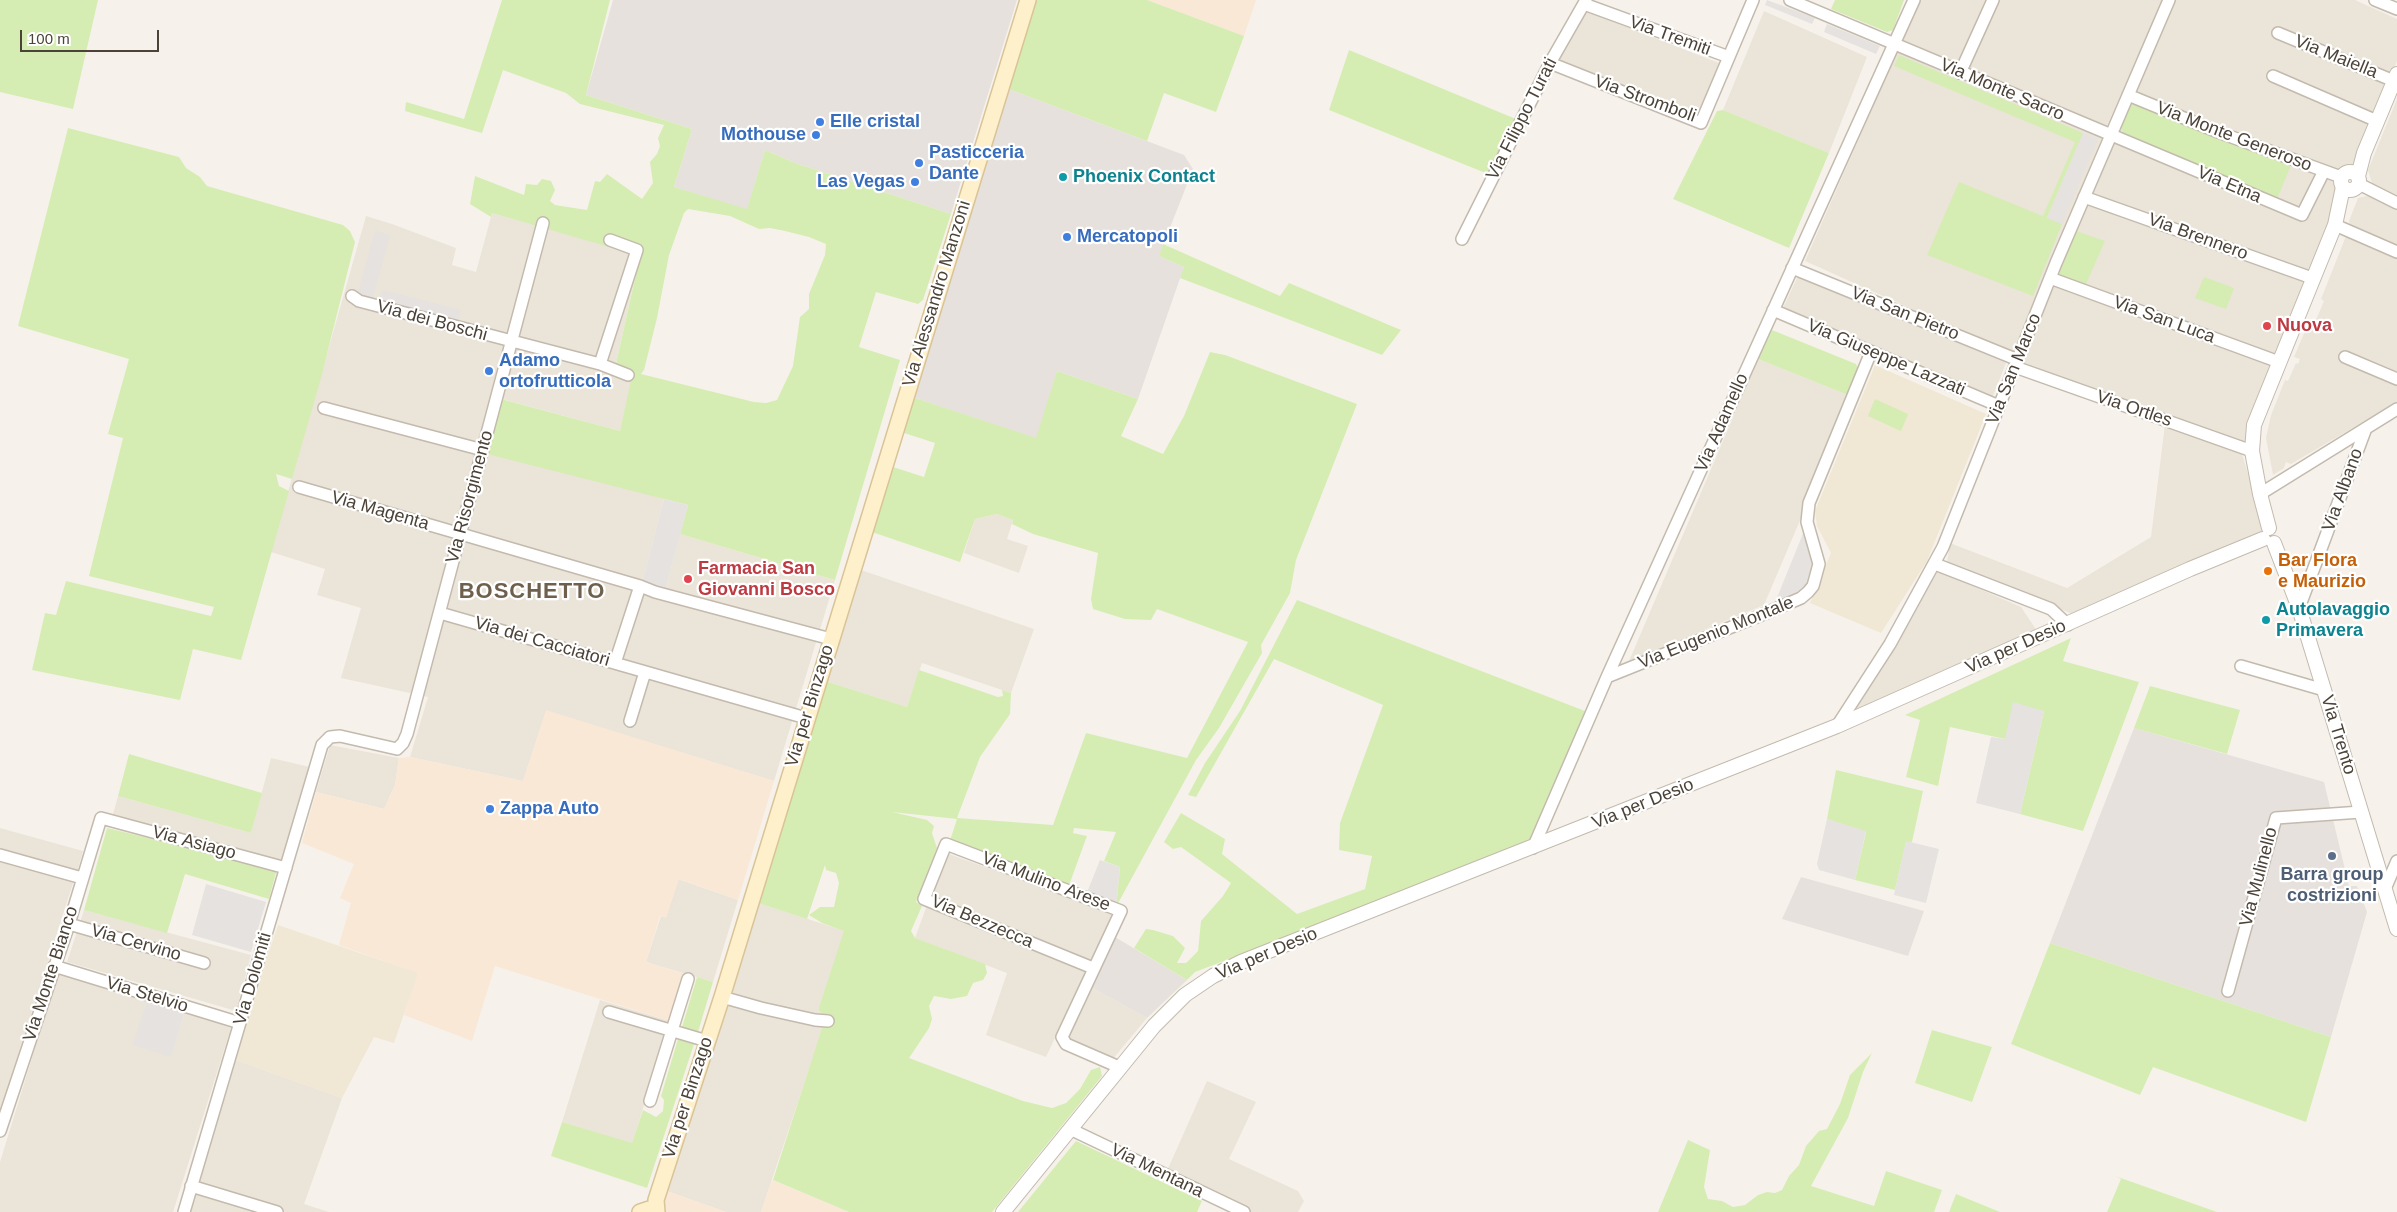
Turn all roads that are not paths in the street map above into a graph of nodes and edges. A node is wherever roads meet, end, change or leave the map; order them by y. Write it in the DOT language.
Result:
graph roads {
  1 [pos="1028,0"];
  2 [pos="1754,0"];
  3 [pos="1790,0"];
  4 [pos="1914,0"];
  5 [pos="1993,0"];
  6 [pos="2169,0"];
  7 [pos="2375,0"];
  8 [pos="1585,2"];
  9 [pos="2397,9"];
  10 [pos="2278,33"];
  11 [pos="1895,44"];
  12 [pos="1729,58"];
  13 [pos="1550,63"];
  14 [pos="1960,74"];
  15 [pos="2273,76"];
  16 [pos="2396,77"];
  17 [pos="2128,95"];
  18 [pos="2378,121"];
  19 [pos="2110,135"];
  20 [pos="2324,171"];
  21 [pos="2350,181"];
  22 [pos="2084,197"];
  23 [pos="2397,203"];
  24 [pos="2337,218"];
  25 [pos="543,223"];
  26 [pos="1462,239"];
  27 [pos="610,240"];
  28 [pos="2397,252"];
  29 [pos="1792,268"];
  30 [pos="2050,278"];
  31 [pos="2312,278"];
  32 [pos="352,296"];
  33 [pos="1773,310"];
  34 [pos="511,342"];
  35 [pos="1871,352"];
  36 [pos="2345,357"];
  37 [pos="2279,362"];
  38 [pos="600,364"];
  39 [pos="2016,364"];
  40 [pos="628,375"];
  41 [pos="2397,379"];
  42 [pos="1999,406"];
  43 [pos="324,408"];
  44 [pos="2397,409"];
  45 [pos="899,415"];
  46 [pos="2366,428"];
  47 [pos="483,450"];
  48 [pos="2252,451"];
  49 [pos="299,487"];
  50 [pos="2260,494"];
  51 [pos="461,534"];
  52 [pos="2269,537"];
  53 [pos="1935,564"];
  54 [pos="640,586"];
  55 [pos="2299,608"];
  56 [pos="440,613"];
  57 [pos="2068,625"];
  58 [pos="831,640"];
  59 [pos="615,663"];
  60 [pos="2241,666"];
  61 [pos="645,672"];
  62 [pos="1607,677"];
  63 [pos="2324,690"];
  64 [pos="806,718"];
  65 [pos="630,721"];
  66 [pos="1837,726"];
  67 [pos="322,745"];
  68 [pos="2361,812"];
  69 [pos="101,818"];
  70 [pos="946,844"];
  71 [pos="1532,848"];
  72 [pos="0,855"];
  73 [pos="2397,861"];
  74 [pos="286,868"];
  75 [pos="82,878"];
  76 [pos="2385,889"];
  77 [pos="69,924"];
  78 [pos="2397,929"];
  79 [pos="204,963"];
  80 [pos="54,966"];
  81 [pos="1093,968"];
  82 [pos="688,979"];
  83 [pos="2228,991"];
  84 [pos="722,997"];
  85 [pos="608,1012"];
  86 [pos="828,1021"];
  87 [pos="240,1024"];
  88 [pos="671,1031"];
  89 [pos="707,1041"];
  90 [pos="1119,1067"];
  91 [pos="650,1101"];
  92 [pos="1,1126"];
  93 [pos="1070,1129"];
  94 [pos="191,1186"];
  95 [pos="651,1209"];
  96 [pos="184,1212"];
  97 [pos="277,1212"];
  98 [pos="1003,1212"];
  99 [pos="1244,1212"];
  1 -- 45 [label="main road, Via Alessandro Manzoni"];
  2 -- 12 [label="street, Via Stromboli"];
  3 -- 11 [label="street"];
  4 -- 11 [label="street, Via Adamello"];
  5 -- 14 [label="street"];
  6 -- 17 [label="street, Via San Marco"];
  7 -- 9 [label="street"];
  8 -- 12 [label="street, Via Tremiti"];
  8 -- 13 [label="street, Via Filippo Turati"];
  10 -- 16 [label="street, Via Maiella"];
  11 -- 14 [label="street, Via Monte Sacro"];
  11 -- 29 [label="street, Via Adamello"];
  12 -- 13 [label="street, Via Stromboli"];
  13 -- 26 [label="street, Via Filippo Turati"];
  14 -- 19 [label="street, Via Monte Sacro"];
  15 -- 18 [label="street"];
  16 -- 18 [label="street, Via Trento"];
  17 -- 19 [label="street, Via San Marco"];
  17 -- 20 [label="street, Via Monte Generoso"];
  18 -- 21 [label="street, Via Trento"];
  19 -- 20 [label="street, Via Etna"];
  19 -- 22 [label="street, Via San Marco"];
  20 -- 21 [label="street, Via Monte Generoso"];
  21 -- 23 [label="street, Via Monte Generoso"];
  21 -- 24 [label="street, Via Trento"];
  22 -- 30 [label="street, Via San Marco"];
  22 -- 31 [label="street, Via Brennero"];
  24 -- 28 [label="street"];
  24 -- 31 [label="street, Via Trento"];
  25 -- 34 [label="street, Via Risorgimento"];
  27 -- 38 [label="street"];
  29 -- 33 [label="street, Via Adamello"];
  29 -- 39 [label="street, Via San Pietro"];
  30 -- 37 [label="street, Via San Luca"];
  30 -- 39 [label="street, Via San Marco"];
  31 -- 37 [label="street, Via Trento"];
  32 -- 34 [label="street, Via dei Boschi"];
  33 -- 35 [label="street, Via Giuseppe Lazzati"];
  33 -- 62 [label="street, Via Adamello"];
  34 -- 38 [label="street, Via dei Boschi"];
  34 -- 47 [label="street, Via Risorgimento"];
  35 -- 42 [label="street, Via Giuseppe Lazzati"];
  35 -- 62 [label="street, Via Eugenio Montale"];
  36 -- 41 [label="street"];
  37 -- 48 [label="street, Via Trento"];
  38 -- 40 [label="street, Via dei Boschi"];
  39 -- 42 [label="street, Via San Marco"];
  39 -- 48 [label="street, Via Ortles"];
  42 -- 53 [label="street, Via San Marco"];
  43 -- 47 [label="street"];
  44 -- 46 [label="street"];
  45 -- 58 [label="main road, Via per Binzago"];
  46 -- 50 [label="street"];
  46 -- 55 [label="street, Via Albano"];
  47 -- 51 [label="street, Via Risorgimento"];
  48 -- 50 [label="street, Via Trento"];
  49 -- 51 [label="street, Via Magenta"];
  50 -- 52 [label="street, Via Trento"];
  51 -- 54 [label="street, Via Magenta"];
  51 -- 56 [label="street, Via Risorgimento"];
  52 -- 55 [label="street, Via Trento"];
  52 -- 57 [label="street, Via per Desio"];
  53 -- 57 [label="street"];
  53 -- 66 [label="street, Via San Marco"];
  54 -- 58 [label="street, Via Magenta"];
  54 -- 59 [label="street"];
  55 -- 63 [label="street, Via Trento"];
  56 -- 59 [label="street, Via dei Cacciatori"];
  56 -- 67 [label="street, Via Risorgimento"];
  57 -- 66 [label="street, Via per Desio"];
  58 -- 64 [label="main road, Via per Binzago"];
  59 -- 61 [label="street, Via dei Cacciatori"];
  60 -- 63 [label="street"];
  61 -- 64 [label="street, Via dei Cacciatori"];
  61 -- 65 [label="street"];
  62 -- 71 [label="street, Via Adamello"];
  63 -- 68 [label="street, Via Trento"];
  64 -- 84 [label="main road, Via per Binzago"];
  66 -- 71 [label="street, Via per Desio"];
  67 -- 74 [label="street, Via Dolomiti"];
  68 -- 76 [label="street, Via Trento"];
  68 -- 83 [label="street, Via Mulinello"];
  69 -- 74 [label="street, Via Asiago"];
  69 -- 75 [label="street, Via Monte Bianco"];
  70 -- 81 [label="street, Via Bezzecca"];
  70 -- 81 [label="street, Via Mulino Arese"];
  71 -- 90 [label="street, Via per Desio"];
  72 -- 75 [label="street"];
  73 -- 76 [label="street"];
  74 -- 87 [label="street, Via Dolomiti"];
  75 -- 77 [label="street, Via Monte Bianco"];
  76 -- 78 [label="street, Via Trento"];
  77 -- 79 [label="street, Via Cervino"];
  77 -- 80 [label="street, Via Monte Bianco"];
  80 -- 87 [label="street, Via Stelvio"];
  80 -- 92 [label="street, Via Monte Bianco"];
  81 -- 90 [label="street, Via Mulino Arese"];
  82 -- 88 [label="street"];
  84 -- 86 [label="street"];
  84 -- 89 [label="main road, Via per Binzago"];
  85 -- 88 [label="street"];
  87 -- 94 [label="street, Via Dolomiti"];
  88 -- 89 [label="street"];
  88 -- 91 [label="street"];
  89 -- 95 [label="main road, Via per Binzago"];
  90 -- 93 [label="street, Via per Desio"];
  93 -- 98 [label="street, Via per Desio"];
  93 -- 99 [label="street, Via Mentana"];
  94 -- 96 [label="street, Via Dolomiti"];
  94 -- 97 [label="street"];
}
